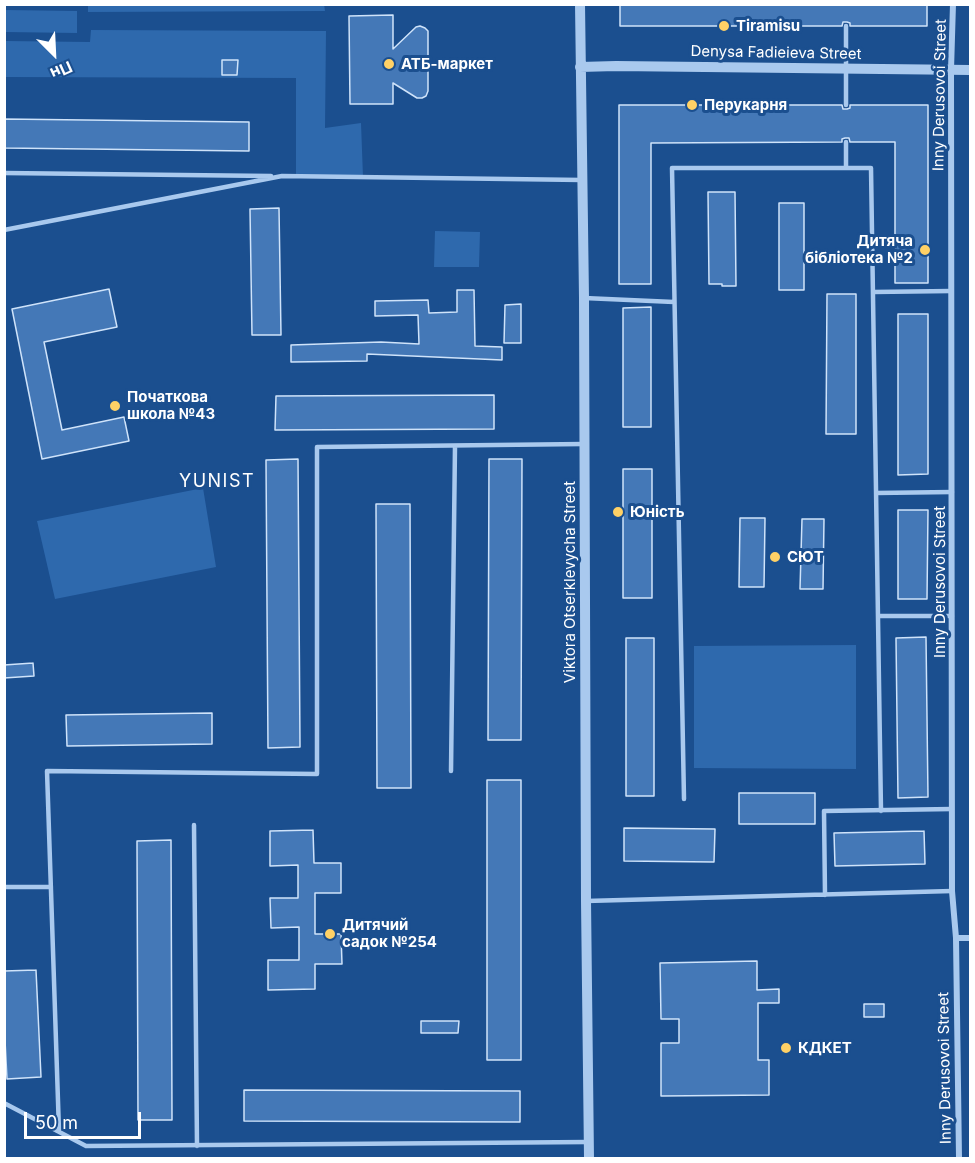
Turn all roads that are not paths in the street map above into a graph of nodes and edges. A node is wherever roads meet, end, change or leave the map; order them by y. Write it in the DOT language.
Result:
graph roads {
  1 [pos="580,4"];
  2 [pos="953,4"];
  3 [pos="846,26"];
  4 [pos="580,66"];
  5 [pos="846,69"];
  6 [pos="951,70"];
  7 [pos="970,70"];
  8 [pos="846,105"];
  9 [pos="846,142"];
  10 [pos="846,168"];
  11 [pos="4,173"];
  12 [pos="282,176"];
  13 [pos="582,180"];
  14 [pos="4,230"];
  15 [pos="873,291"];
  16 [pos="951,291"];
  17 [pos="584,298"];
  18 [pos="674,302"];
  19 [pos="584,444"];
  20 [pos="455,446"];
  21 [pos="952,492"];
  22 [pos="876,493"];
  23 [pos="878,616"];
  24 [pos="952,616"];
  25 [pos="451,771"];
  26 [pos="684,799"];
  27 [pos="952,809"];
  28 [pos="881,811"];
  29 [pos="195,825"];
  30 [pos="4,887"];
  31 [pos="51,887"];
  32 [pos="952,891"];
  33 [pos="825,895"];
  34 [pos="586,901"];
  35 [pos="956,938"];
  36 [pos="970,938"];
  37 [pos="4,1103"];
  38 [pos="59,1131"];
  39 [pos="589,1142"];
  40 [pos="197,1146"];
  41 [pos="589,1158"];
  42 [pos="959,1158"];
  1 -- 4 [label="street, Viktora Otserklevycha Street"];
  2 -- 6 [label="street, Inny Derusovoi Street"];
  3 -- 5 [label="lane"];
  4 -- 5 [label="street, Denysa Fadieieva Street"];
  4 -- 13 [label="street, Viktora Otserklevycha Street"];
  5 -- 6 [label="street, Denysa Fadieieva Street"];
  5 -- 8 [label="lane"];
  6 -- 7 [label="street, Denysa Fadieieva Street"];
  6 -- 16 [label="street, Inny Derusovoi Street"];
  9 -- 10 [label="lane"];
  10 -- 15 [label="lane"];
  10 -- 18 [label="lane"];
  11 -- 12 [label="lane"];
  12 -- 13 [label="lane"];
  12 -- 14 [label="lane"];
  13 -- 17 [label="street, Viktora Otserklevycha Street"];
  15 -- 16 [label="lane"];
  15 -- 22 [label="lane"];
  16 -- 21 [label="street, Inny Derusovoi Street"];
  17 -- 18 [label="lane"];
  17 -- 19 [label="street, Viktora Otserklevycha Street"];
  18 -- 26 [label="lane"];
  19 -- 20 [label="lane"];
  19 -- 34 [label="street, Viktora Otserklevycha Street"];
  20 -- 25 [label="lane"];
  20 -- 31 [label="lane"];
  21 -- 22 [label="lane"];
  21 -- 24 [label="street, Inny Derusovoi Street"];
  22 -- 23 [label="lane"];
  23 -- 24 [label="lane"];
  23 -- 28 [label="lane"];
  24 -- 27 [label="street, Inny Derusovoi Street"];
  27 -- 28 [label="lane"];
  27 -- 32 [label="street, Inny Derusovoi Street"];
  28 -- 33 [label="lane"];
  29 -- 40 [label="lane"];
  30 -- 31 [label="lane"];
  31 -- 38 [label="lane"];
  32 -- 33 [label="lane"];
  32 -- 35 [label="street, Inny Derusovoi Street"];
  33 -- 34 [label="lane"];
  34 -- 39 [label="street, Viktora Otserklevycha Street"];
  35 -- 36 [label="street"];
  35 -- 42 [label="street, Inny Derusovoi Street"];
  37 -- 38 [label="lane"];
  38 -- 40 [label="lane"];
  39 -- 40 [label="lane"];
  39 -- 41 [label="street, Viktora Otserklevycha Street"];
}
